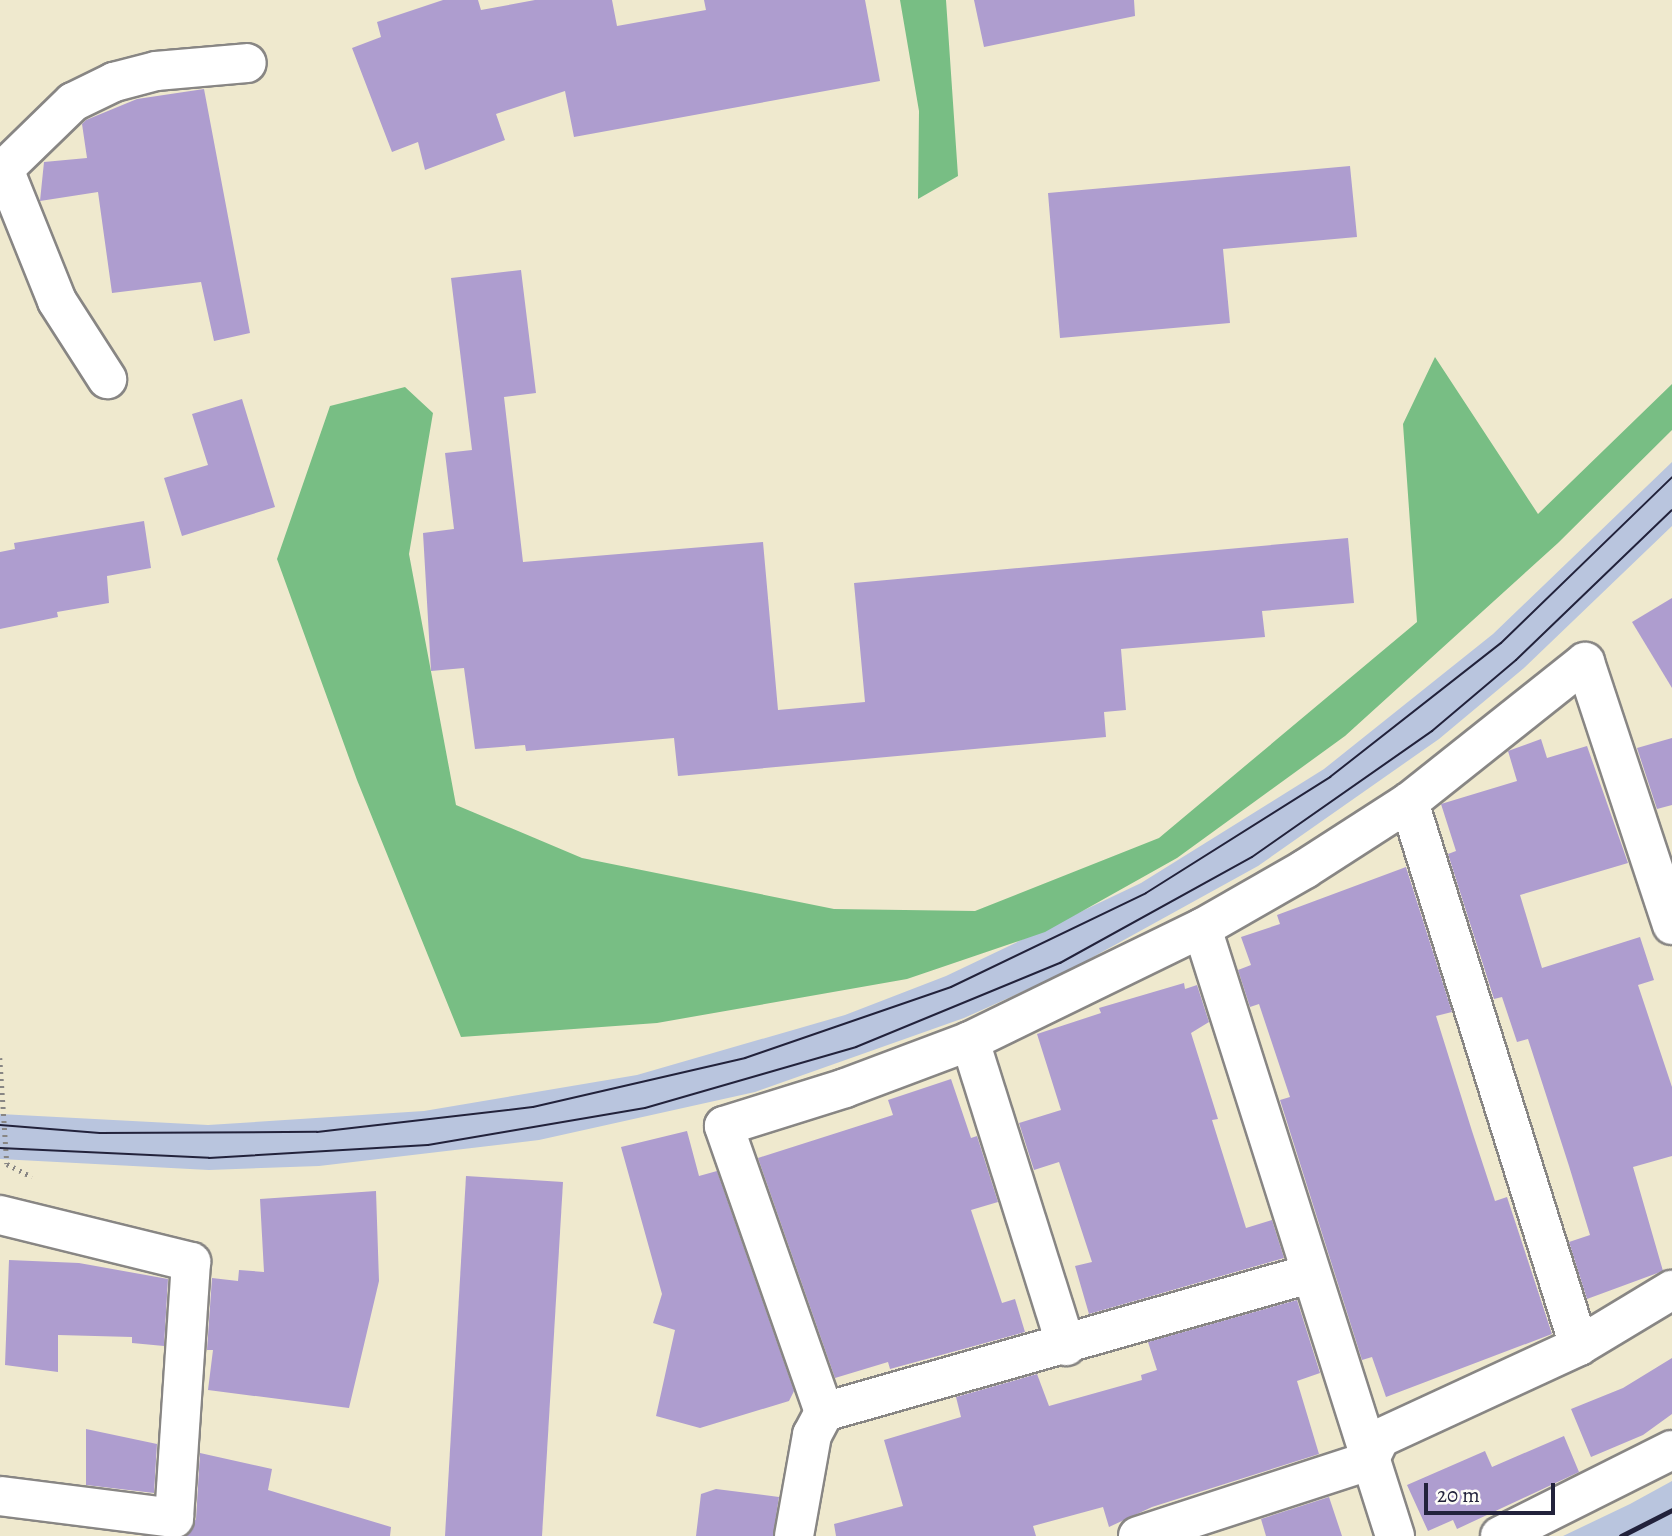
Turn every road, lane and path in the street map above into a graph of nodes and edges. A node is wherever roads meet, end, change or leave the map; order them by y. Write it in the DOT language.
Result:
graph roads {
  1 [pos="247,63"];
  2 [pos="2,171"];
  3 [pos="107,379"];
  4 [pos="1409,802"];
  5 [pos="1672,925"];
  6 [pos="1202,928"];
  7 [pos="970,1041"];
  8 [pos="0,1058"];
  9 [pos="35,1178"];
  10 [pos="0,1215"];
  11 [pos="1309,1275"];
  12 [pos="1672,1290"];
  13 [pos="1066,1346"];
  14 [pos="1579,1346"];
  15 [pos="824,1412"];
  16 [pos="1672,1450"];
  17 [pos="1368,1461"];
  18 [pos="0,1496"];
  19 [pos="794,1536"];
  20 [pos="1138,1536"];
  21 [pos="1395,1536"];
  22 [pos="1500,1536"];
  1 -- 2 [label="street"];
  2 -- 3 [label="street"];
  4 -- 5 [label="street"];
  4 -- 6 [label="street"];
  4 -- 14 [label="street"];
  6 -- 7 [label="street"];
  6 -- 11 [label="street"];
  7 -- 13 [label="street"];
  7 -- 15 [label="street"];
  8 -- 9 [label="path"];
  10 -- 18 [label="street"];
  11 -- 13 [label="street"];
  11 -- 17 [label="street"];
  12 -- 14 [label="street"];
  13 -- 15 [label="street"];
  14 -- 17 [label="street"];
  15 -- 19 [label="street"];
  16 -- 22 [label="street"];
  17 -- 20 [label="street"];
  17 -- 21 [label="street"];
}
